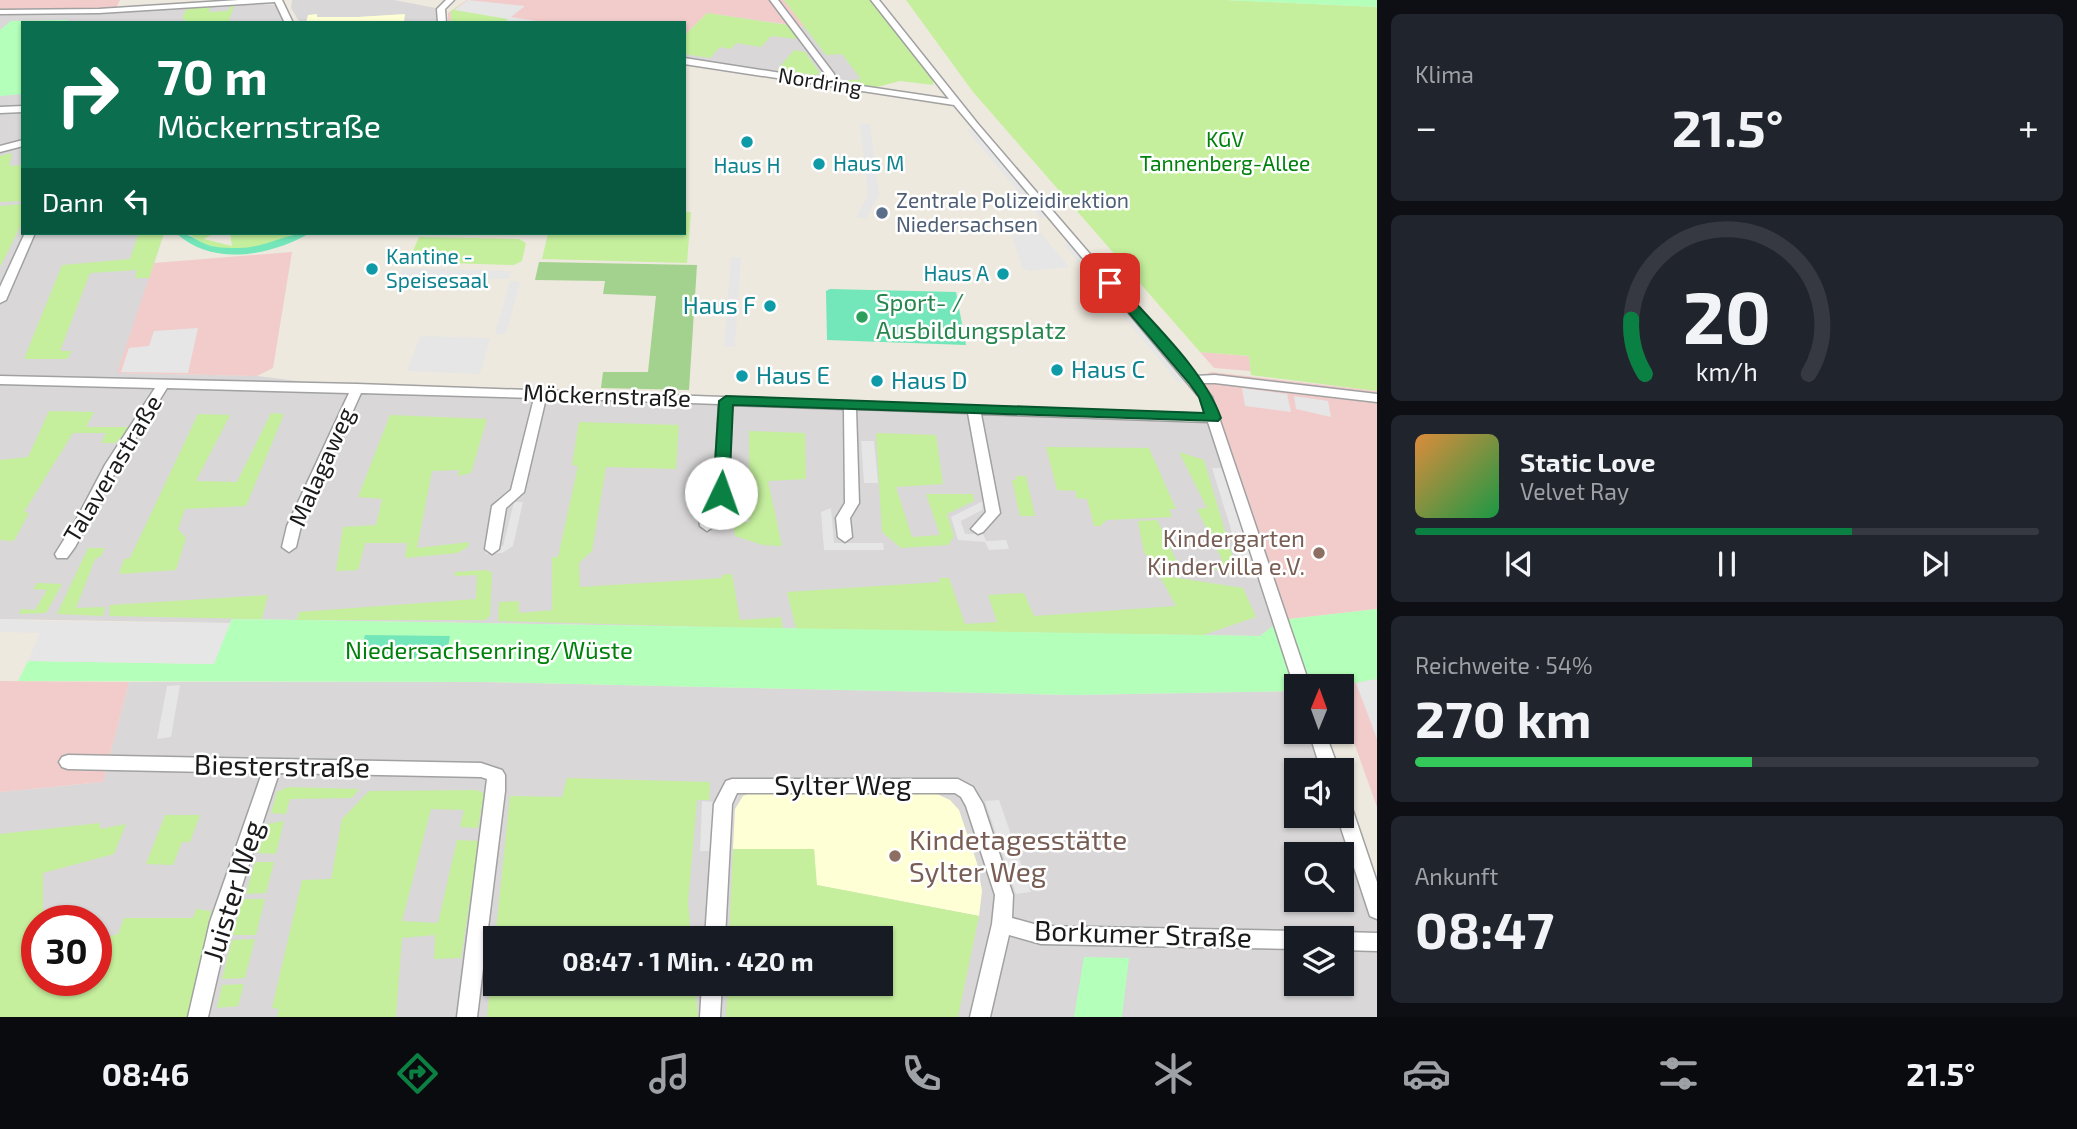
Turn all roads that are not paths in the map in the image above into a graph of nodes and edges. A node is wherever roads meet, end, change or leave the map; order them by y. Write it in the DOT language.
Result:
graph roads {
  1 [pos="277,0"];
  2 [pos="450,0"];
  3 [pos="774,0"];
  4 [pos="875,0"];
  5 [pos="107,10"];
  6 [pos="0,12"];
  7 [pos="101,21"];
  8 [pos="288,21"];
  9 [pos="442,21"];
  10 [pos="686,61"];
  11 [pos="830,84"];
  12 [pos="957,103"];
  13 [pos="0,110"];
  14 [pos="21,110"];
  15 [pos="21,144"];
  16 [pos="0,149"];
  17 [pos="29,235"];
  18 [pos="0,300"];
  19 [pos="0,380"];
  20 [pos="1194,380"];
  21 [pos="164,383"];
  22 [pos="357,388"];
  23 [pos="541,394"];
  24 [pos="1377,398"];
  25 [pos="726,401"];
  26 [pos="850,406"];
  27 [pos="974,410"];
  28 [pos="1213,418"];
  29 [pos="707,527"];
  30 [pos="978,529"];
  31 [pos="845,537"];
  32 [pos="289,547"];
  33 [pos="492,549"];
  34 [pos="62,554"];
  35 [pos="1298,674"];
  36 [pos="68,762"];
  37 [pos="273,766"];
  38 [pos="1350,828"];
  39 [pos="1377,910"];
  40 [pos="1002,924"];
  41 [pos="716,926"];
  42 [pos="1284,940"];
  43 [pos="1354,941"];
  44 [pos="1377,942"];
  45 [pos="711,996"];
  46 [pos="198,1017"];
  47 [pos="467,1017"];
  48 [pos="710,1017"];
  49 [pos="980,1017"];
  1 -- 5 [label="street"];
  1 -- 8 [label="street"];
  2 -- 9 [label="street"];
  3 -- 11 [label="street"];
  4 -- 12 [label="street"];
  5 -- 6 [label="street"];
  5 -- 7 [label="street"];
  10 -- 11 [label="street, Nordring"];
  11 -- 12 [label="street, Nordring"];
  12 -- 20 [label="street"];
  13 -- 14 [label="street"];
  15 -- 16 [label="street"];
  17 -- 18 [label="street"];
  19 -- 21 [label="street, Möckernstraße"];
  20 -- 24 [label="street"];
  20 -- 28 [label="street"];
  21 -- 22 [label="street, Möckernstraße"];
  21 -- 34 [label="street, Talaverastraße"];
  22 -- 23 [label="street, Möckernstraße"];
  22 -- 32 [label="street, Malagaweg"];
  23 -- 25 [label="street, Möckernstraße"];
  23 -- 33 [label="street"];
  25 -- 26 [label="street, Möckernstraße"];
  25 -- 29 [label="street"];
  26 -- 27 [label="street, Möckernstraße"];
  26 -- 31 [label="street"];
  27 -- 28 [label="street, Möckernstraße"];
  27 -- 30 [label="street"];
  28 -- 35 [label="street"];
  36 -- 37 [label="street, Biesterstraße"];
  37 -- 46 [label="street, Juister Weg"];
  37 -- 47 [label="street, Biesterstraße"];
  38 -- 39 [label="street"];
  40 -- 41 [label="street, Sylter Weg"];
  40 -- 42 [label="street, Borkumer Straße"];
  40 -- 49 [label="street, Borkumer Straße"];
  43 -- 44 [label="street"];
  45 -- 48 [label="street"];
}
